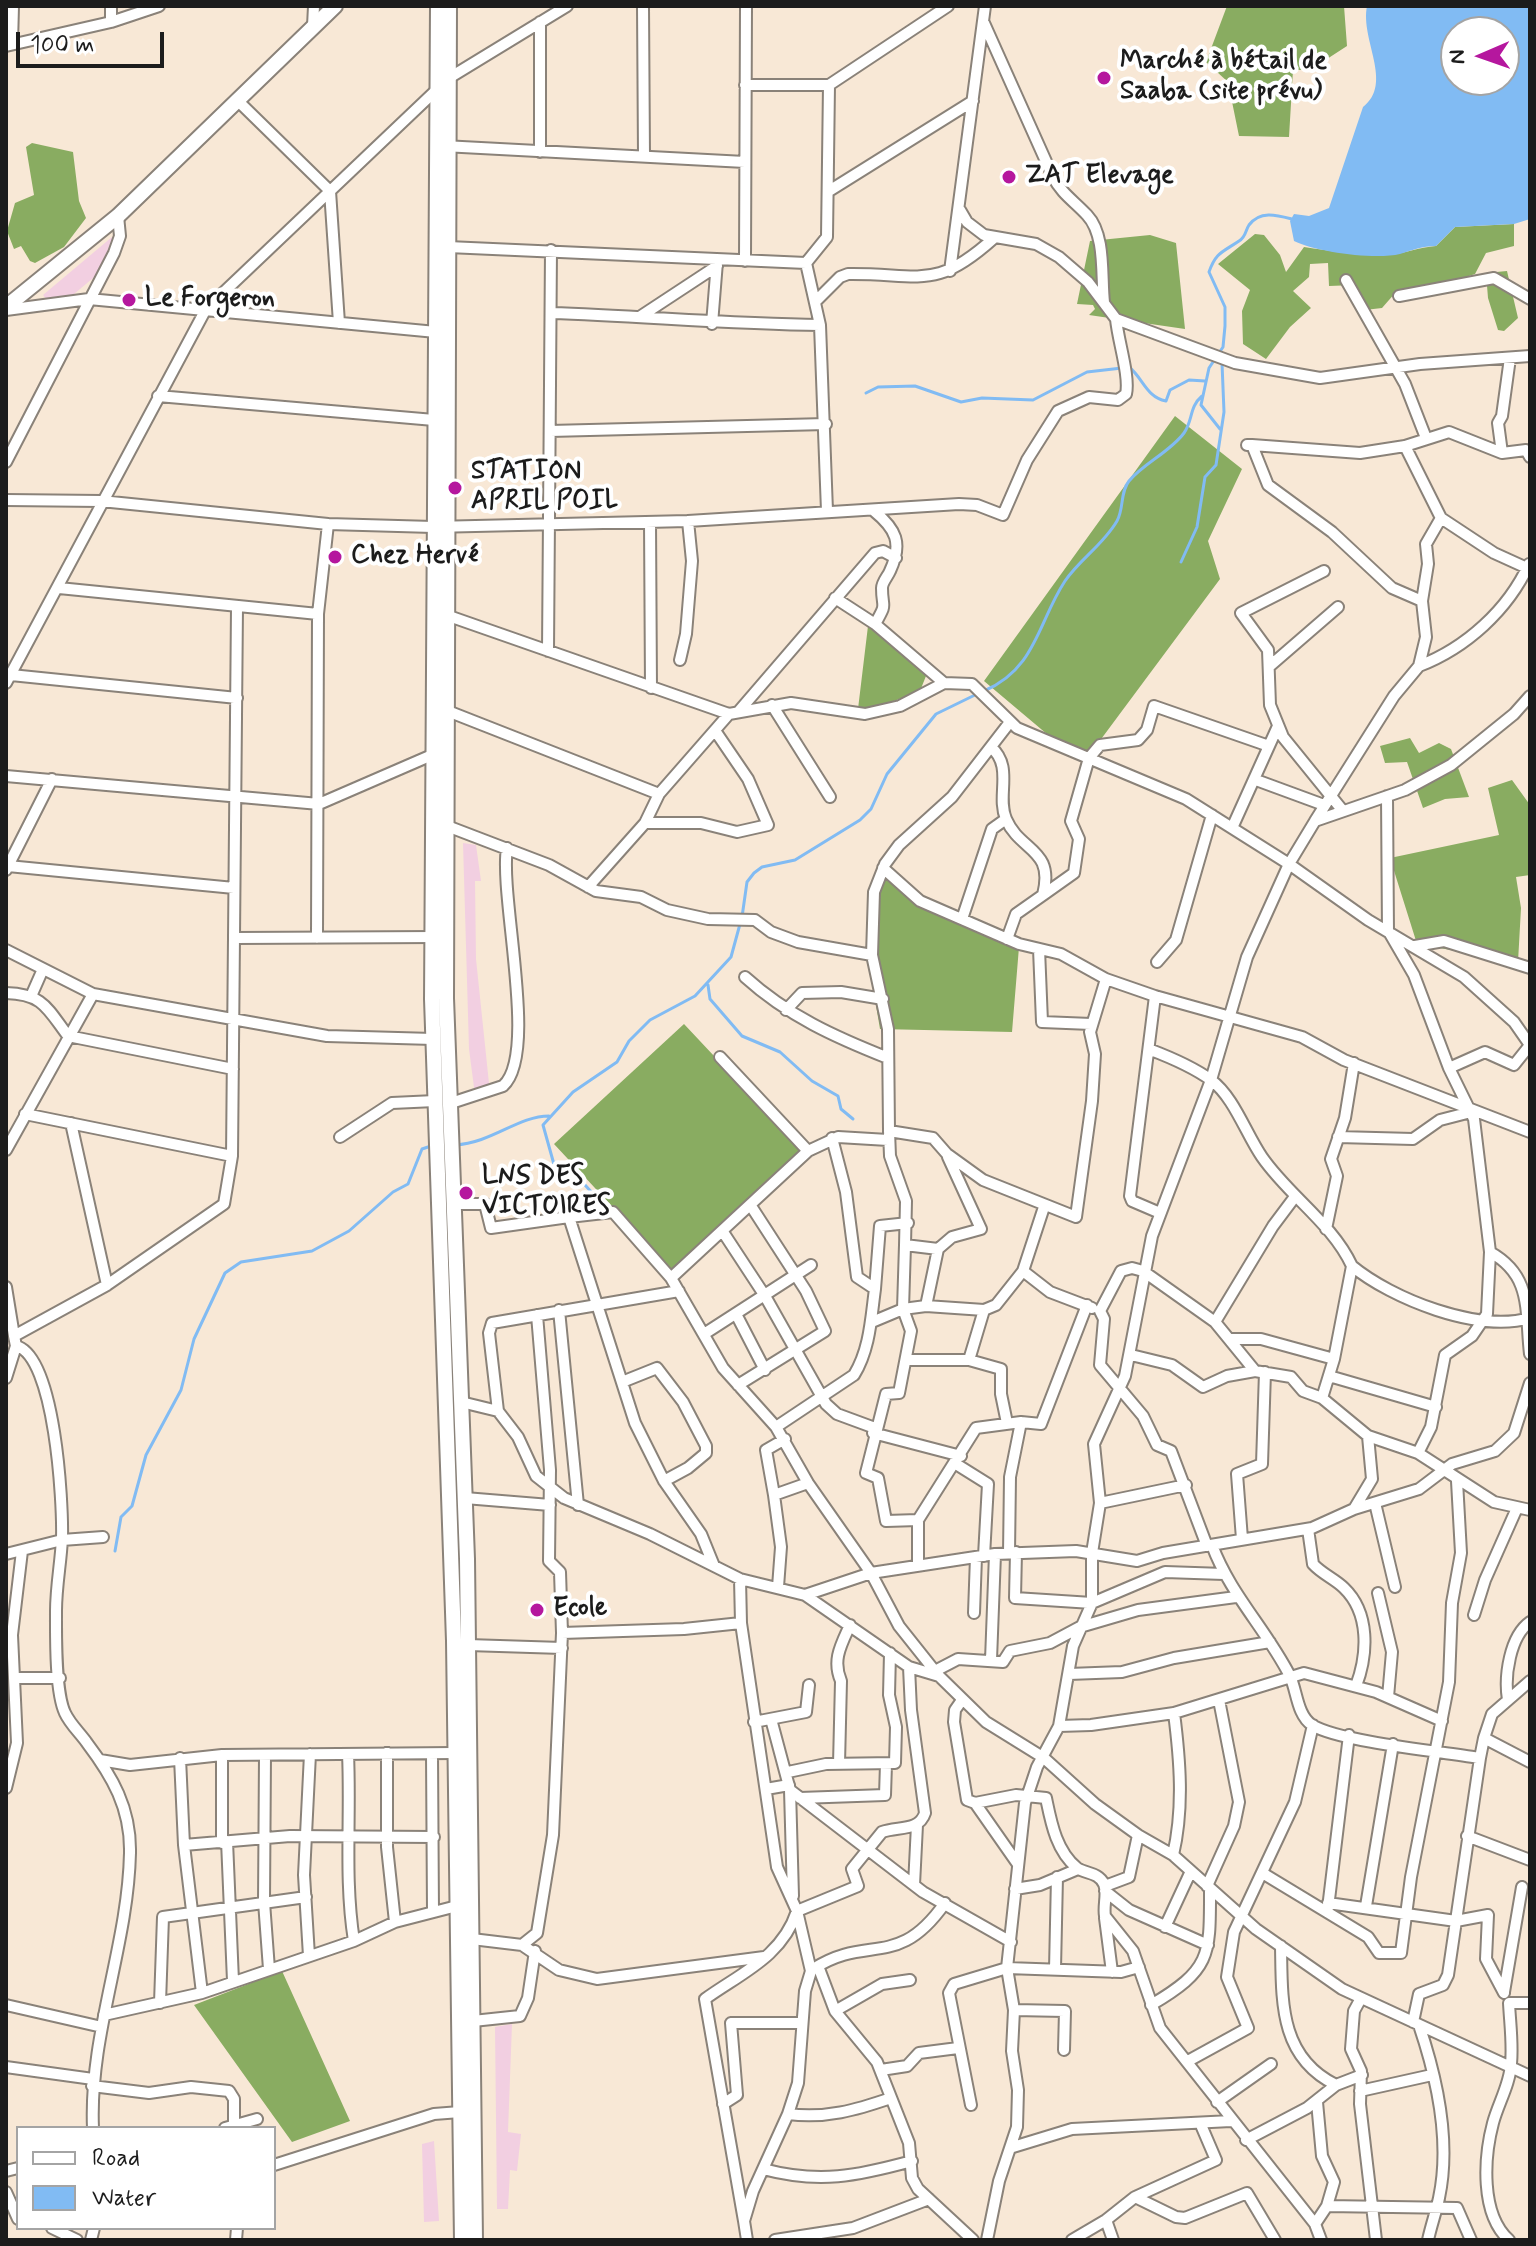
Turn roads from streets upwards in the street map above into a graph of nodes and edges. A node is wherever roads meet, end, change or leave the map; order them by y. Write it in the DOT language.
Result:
graph roads {
  1 [pos="13,6"];
  2 [pos="111,6"];
  3 [pos="159,6"];
  4 [pos="314,6"];
  5 [pos="335,6"];
  6 [pos="438,6"];
  7 [pos="449,6"];
  8 [pos="567,6"];
  9 [pos="643,6"];
  10 [pos="746,6"];
  11 [pos="948,6"];
  12 [pos="985,6"];
  13 [pos="111,22"];
  14 [pos="540,22"];
  15 [pos="984,23"];
  16 [pos="313,26"];
  17 [pos="9,45"];
  18 [pos="444,82"];
  19 [pos="745,85"];
  20 [pos="829,85"];
  21 [pos="237,100"];
  22 [pos="973,101"];
  23 [pos="443,146"];
  24 [pos="540,152"];
  25 [pos="644,156"];
  26 [pos="745,162"];
  27 [pos="330,191"];
  28 [pos="829,191"];
  29 [pos="960,210"];
  30 [pos="118,216"];
  31 [pos="994,238"];
  32 [pos="448,247"];
  33 [pos="551,250"];
  34 [pos="745,261"];
  35 [pos="717,262"];
  36 [pos="806,263"];
  37 [pos="950,271"];
  38 [pos="1346,280"];
  39 [pos="1399,296"];
  40 [pos="89,299"];
  41 [pos="1530,299"];
  42 [pos="817,300"];
  43 [pos="1104,303"];
  44 [pos="6,309"];
  45 [pos="206,309"];
  46 [pos="551,313"];
  47 [pos="641,316"];
  48 [pos="1116,319"];
  49 [pos="339,323"];
  50 [pos="712,324"];
  51 [pos="820,325"];
  52 [pos="436,332"];
  53 [pos="1530,356"];
  54 [pos="1510,358"];
  55 [pos="1396,367"];
  56 [pos="158,396"];
  57 [pos="434,420"];
  58 [pos="826,424"];
  59 [pos="550,431"];
  60 [pos="1426,438"];
  61 [pos="1405,446"];
  62 [pos="1502,453"];
  63 [pos="1530,457"];
  64 [pos="6,462"];
  65 [pos="6,500"];
  66 [pos="101,501"];
  67 [pos="827,511"];
  68 [pos="874,511"];
  69 [pos="1441,518"];
  70 [pos="688,521"];
  71 [pos="650,522"];
  72 [pos="328,524"];
  73 [pos="548,524"];
  74 [pos="440,527"];
  75 [pos="896,558"];
  76 [pos="1529,565"];
  77 [pos="1324,571"];
  78 [pos="59,588"];
  79 [pos="835,598"];
  80 [pos="1422,601"];
  81 [pos="237,607"];
  82 [pos="1338,607"];
  83 [pos="318,614"];
  84 [pos="446,615"];
  85 [pos="875,624"];
  86 [pos="548,651"];
  87 [pos="680,660"];
  88 [pos="1271,665"];
  89 [pos="1419,666"];
  90 [pos="8,679"];
  91 [pos="944,683"];
  92 [pos="651,688"];
  93 [pos="237,698"];
  94 [pos="1528,702"];
  95 [pos="772,705"];
  96 [pos="445,710"];
  97 [pos="734,712"];
  98 [pos="1010,722"];
  99 [pos="1278,726"];
  100 [pos="716,732"];
  101 [pos="1269,746"];
  102 [pos="991,747"];
  103 [pos="432,755"];
  104 [pos="1089,758"];
  105 [pos="6,776"];
  106 [pos="52,779"];
  107 [pos="1256,780"];
  108 [pos="659,794"];
  109 [pos="1387,796"];
  110 [pos="237,797"];
  111 [pos="830,797"];
  112 [pos="1327,801"];
  113 [pos="319,804"];
  114 [pos="1343,811"];
  115 [pos="1212,815"];
  116 [pos="1006,819"];
  117 [pos="1315,821"];
  118 [pos="645,823"];
  119 [pos="447,826"];
  120 [pos="1232,828"];
  121 [pos="507,848"];
  122 [pos="1289,864"];
  123 [pos="7,868"];
  124 [pos="883,868"];
  125 [pos="588,887"];
  126 [pos="234,888"];
  127 [pos="1043,895"];
  128 [pos="962,919"];
  129 [pos="1389,932"];
  130 [pos="439,937"];
  131 [pos="235,938"];
  132 [pos="317,938"];
  133 [pos="1007,939"];
  134 [pos="1415,946"];
  135 [pos="1039,949"];
  136 [pos="6,950"];
  137 [pos="872,955"];
  138 [pos="1157,962"];
  139 [pos="1530,968"];
  140 [pos="43,969"];
  141 [pos="745,977"];
  142 [pos="1106,979"];
  143 [pos="6,993"];
  144 [pos="32,994"];
  145 [pos="93,994"];
  146 [pos="1155,996"];
  147 [pos="883,999"];
  148 [pos="786,1010"];
  149 [pos="1231,1016"];
  150 [pos="233,1021"];
  151 [pos="1091,1024"];
  152 [pos="68,1036"];
  153 [pos="433,1039"];
  154 [pos="1151,1050"];
  155 [pos="720,1057"];
  156 [pos="888,1058"];
  157 [pos="1354,1063"];
  158 [pos="1449,1068"];
  159 [pos="233,1069"];
  160 [pos="1211,1080"];
  161 [pos="442,1102"];
  162 [pos="1469,1109"];
  163 [pos="25,1114"];
  164 [pos="71,1123"];
  165 [pos="1530,1132"];
  166 [pos="889,1136"];
  167 [pos="340,1137"];
  168 [pos="1338,1137"];
  169 [pos="832,1138"];
  170 [pos="6,1150"];
  171 [pos="808,1151"];
  172 [pos="443,1152"];
  173 [pos="947,1154"];
  174 [pos="232,1156"];
  175 [pos="1294,1198"];
  176 [pos="452,1204"];
  177 [pos="751,1206"];
  178 [pos="1044,1207"];
  179 [pos="1160,1213"];
  180 [pos="569,1217"];
  181 [pos="908,1223"];
  182 [pos="1326,1229"];
  183 [pos="723,1232"];
  184 [pos="905,1245"];
  185 [pos="938,1249"];
  186 [pos="1490,1252"];
  187 [pos="811,1265"];
  188 [pos="1352,1266"];
  189 [pos="1023,1271"];
  190 [pos="1143,1271"];
  191 [pos="796,1276"];
  192 [pos="671,1278"];
  193 [pos="107,1285"];
  194 [pos="6,1287"];
  195 [pos="875,1289"];
  196 [pos="679,1291"];
  197 [pos="765,1296"];
  198 [pos="598,1304"];
  199 [pos="1087,1305"];
  200 [pos="926,1306"];
  201 [pos="903,1309"];
  202 [pos="559,1310"];
  203 [pos="984,1310"];
  204 [pos="1100,1311"];
  205 [pos="736,1314"];
  206 [pos="537,1315"];
  207 [pos="1528,1319"];
  208 [pos="872,1322"];
  209 [pos="1215,1322"];
  210 [pos="1483,1322"];
  211 [pos="704,1334"];
  212 [pos="1230,1339"];
  213 [pos="12,1349"];
  214 [pos="795,1351"];
  215 [pos="1530,1354"];
  216 [pos="1131,1355"];
  217 [pos="1334,1359"];
  218 [pos="907,1360"];
  219 [pos="969,1360"];
  220 [pos="765,1370"];
  221 [pos="1260,1372"];
  222 [pos="1329,1376"];
  223 [pos="6,1378"];
  224 [pos="622,1382"];
  225 [pos="1530,1383"];
  226 [pos="738,1385"];
  227 [pos="1121,1387"];
  228 [pos="821,1397"];
  229 [pos="1322,1398"];
  230 [pos="461,1402"];
  231 [pos="1436,1407"];
  232 [pos="498,1411"];
  233 [pos="1021,1422"];
  234 [pos="1007,1423"];
  235 [pos="776,1427"];
  236 [pos="874,1431"];
  237 [pos="1368,1436"];
  238 [pos="785,1439"];
  239 [pos="1418,1453"];
  240 [pos="958,1460"];
  241 [pos="1443,1471"];
  242 [pos="664,1481"];
  243 [pos="1457,1481"];
  244 [pos="808,1483"];
  245 [pos="1186,1485"];
  246 [pos="550,1487"];
  247 [pos="774,1495"];
  248 [pos="465,1498"];
  249 [pos="1100,1503"];
  250 [pos="1375,1503"];
  251 [pos="550,1505"];
  252 [pos="578,1505"];
  253 [pos="1517,1508"];
  254 [pos="1354,1509"];
  255 [pos="1530,1510"];
  256 [pos="918,1520"];
  257 [pos="1308,1529"];
  258 [pos="103,1537"];
  259 [pos="1242,1539"];
  260 [pos="62,1540"];
  261 [pos="1209,1545"];
  262 [pos="22,1551"];
  263 [pos="1012,1553"];
  264 [pos="1092,1553"];
  265 [pos="6,1554"];
  266 [pos="985,1556"];
  267 [pos="714,1566"];
  268 [pos="918,1566"];
  269 [pos="871,1573"];
  270 [pos="1224,1574"];
  271 [pos="740,1579"];
  272 [pos="778,1587"];
  273 [pos="1395,1587"];
  274 [pos="1378,1593"];
  275 [pos="805,1595"];
  276 [pos="1236,1597"];
  277 [pos="1092,1603"];
  278 [pos="974,1613"];
  279 [pos="1474,1615"];
  280 [pos="1530,1622"];
  281 [pos="741,1623"];
  282 [pos="850,1625"];
  283 [pos="1080,1627"];
  284 [pos="562,1633"];
  285 [pos="1270,1642"];
  286 [pos="468,1645"];
  287 [pos="562,1648"];
  288 [pos="890,1653"];
  289 [pos="991,1660"];
  290 [pos="909,1667"];
  291 [pos="937,1674"];
  292 [pos="1069,1674"];
  293 [pos="15,1678"];
  294 [pos="60,1678"];
  295 [pos="1291,1678"];
  296 [pos="1530,1681"];
  297 [pos="809,1685"];
  298 [pos="1356,1686"];
  299 [pos="1388,1697"];
  300 [pos="962,1700"];
  301 [pos="1219,1700"];
  302 [pos="1508,1700"];
  303 [pos="1174,1713"];
  304 [pos="771,1719"];
  305 [pos="1442,1721"];
  306 [pos="754,1722"];
  307 [pos="1313,1725"];
  308 [pos="1059,1726"];
  309 [pos="1349,1735"];
  310 [pos="1484,1738"];
  311 [pos="1393,1744"];
  312 [pos="1436,1751"];
  313 [pos="387,1753"];
  314 [pos="455,1753"];
  315 [pos="310,1754"];
  316 [pos="348,1754"];
  317 [pos="432,1754"];
  318 [pos="222,1755"];
  319 [pos="265,1755"];
  320 [pos="180,1758"];
  321 [pos="1044,1758"];
  322 [pos="1480,1758"];
  323 [pos="100,1760"];
  324 [pos="1530,1762"];
  325 [pos="839,1764"];
  326 [pos="886,1764"];
  327 [pos="788,1772"];
  328 [pos="6,1788"];
  329 [pos="789,1788"];
  330 [pos="766,1789"];
  331 [pos="1027,1795"];
  332 [pos="800,1798"];
  333 [pos="975,1803"];
  334 [pos="917,1825"];
  335 [pos="1138,1835"];
  336 [pos="308,1836"];
  337 [pos="347,1836"];
  338 [pos="1467,1836"];
  339 [pos="387,1837"];
  340 [pos="434,1837"];
  341 [pos="264,1838"];
  342 [pos="224,1842"];
  343 [pos="184,1845"];
  344 [pos="870,1849"];
  345 [pos="1173,1855"];
  346 [pos="1530,1860"];
  347 [pos="1017,1863"];
  348 [pos="1078,1869"];
  349 [pos="1191,1871"];
  350 [pos="1264,1874"];
  351 [pos="1057,1877"];
  352 [pos="914,1885"];
  353 [pos="1208,1887"];
  354 [pos="1522,1887"];
  355 [pos="1015,1889"];
  356 [pos="1105,1889"];
  357 [pos="306,1897"];
  358 [pos="264,1902"];
  359 [pos="945,1903"];
  360 [pos="457,1906"];
  361 [pos="1366,1906"];
  362 [pos="228,1907"];
  363 [pos="795,1908"];
  364 [pos="1327,1908"];
  365 [pos="192,1912"];
  366 [pos="433,1912"];
  367 [pos="1405,1912"];
  368 [pos="1105,1916"];
  369 [pos="1240,1916"];
  370 [pos="1456,1921"];
  371 [pos="395,1922"];
  372 [pos="1165,1927"];
  373 [pos="537,1933"];
  374 [pos="472,1939"];
  375 [pos="354,1941"];
  376 [pos="1011,1942"];
  377 [pos="522,1945"];
  378 [pos="1208,1945"];
  379 [pos="1281,1946"];
  380 [pos="534,1954"];
  381 [pos="309,1956"];
  382 [pos="764,1957"];
  383 [pos="1139,1967"];
  384 [pos="1007,1968"];
  385 [pos="269,1969"];
  386 [pos="814,1969"];
  387 [pos="1055,1969"];
  388 [pos="1112,1972"];
  389 [pos="910,1980"];
  390 [pos="233,1981"];
  391 [pos="202,1993"];
  392 [pos="1506,1998"];
  393 [pos="1360,2000"];
  394 [pos="160,2003"];
  395 [pos="1530,2003"];
  396 [pos="6,2005"];
  397 [pos="1151,2005"];
  398 [pos="1014,2010"];
  399 [pos="835,2011"];
  400 [pos="103,2021"];
  401 [pos="473,2021"];
  402 [pos="801,2023"];
  403 [pos="1416,2023"];
  404 [pos="958,2048"];
  405 [pos="1064,2050"];
  406 [pos="1188,2061"];
  407 [pos="1530,2061"];
  408 [pos="1271,2064"];
  409 [pos="6,2067"];
  410 [pos="881,2070"];
  411 [pos="1521,2071"];
  412 [pos="1362,2075"];
  413 [pos="1432,2075"];
  414 [pos="92,2083"];
  415 [pos="1336,2085"];
  416 [pos="1360,2091"];
  417 [pos="891,2098"];
  418 [pos="1217,2102"];
  419 [pos="1317,2102"];
  420 [pos="723,2104"];
  421 [pos="971,2105"];
  422 [pos="460,2112"];
  423 [pos="788,2114"];
  424 [pos="257,2119"];
  425 [pos="1231,2121"];
  426 [pos="1201,2125"];
  427 [pos="93,2126"];
  428 [pos="229,2126"];
  429 [pos="232,2126"];
  430 [pos="1246,2140"];
  431 [pos="1013,2147"];
  432 [pos="912,2161"];
  433 [pos="276,2164"];
  434 [pos="763,2169"];
  435 [pos="6,2192"];
  436 [pos="1135,2197"];
  437 [pos="929,2199"];
  438 [pos="1327,2206"];
  439 [pos="1372,2206"];
  440 [pos="1436,2207"];
  441 [pos="16,2214"];
  442 [pos="1106,2220"];
  443 [pos="744,2221"];
  444 [pos="1315,2224"];
  445 [pos="853,2228"];
  446 [pos="56,2230"];
  447 [pos="77,2240"];
  448 [pos="462,2240"];
  449 [pos="475,2240"];
  450 [pos="747,2240"];
  451 [pos="775,2240"];
  452 [pos="853,2240"];
  453 [pos="973,2240"];
  454 [pos="987,2240"];
  455 [pos="1072,2240"];
  456 [pos="1113,2240"];
  457 [pos="1275,2240"];
  458 [pos="1321,2240"];
  459 [pos="1376,2240"];
  460 [pos="1428,2240"];
  461 [pos="1471,2240"];
  462 [pos="1509,2240"];
  1 -- 17 [label="street"];
  2 -- 13 [label="street"];
  3 -- 13 [label="street"];
  4 -- 16 [label="street"];
  5 -- 16 [label="street"];
  6 -- 18 [label="street"];
  7 -- 18 [label="street"];
  8 -- 14 [label="street"];
  9 -- 25 [label="street"];
  10 -- 19 [label="street"];
  11 -- 20 [label="street"];
  12 -- 15 [label="street"];
  13 -- 17 [label="street"];
  14 -- 18 [label="street"];
  14 -- 24 [label="street"];
  15 -- 22 [label="street"];
  15 -- 43 [label="street"];
  16 -- 21 [label="street"];
  18 -- 23 [label="street"];
  18 -- 27 [label="street"];
  19 -- 20 [label="street"];
  19 -- 26 [label="street"];
  20 -- 28 [label="street"];
  21 -- 27 [label="street"];
  21 -- 30 [label="street"];
  22 -- 28 [label="street"];
  22 -- 29 [label="street"];
  23 -- 24 [label="street"];
  23 -- 32 [label="street"];
  23 -- 52 [label="street"];
  24 -- 25 [label="street"];
  25 -- 26 [label="street"];
  26 -- 34 [label="street"];
  27 -- 45 [label="street"];
  27 -- 49 [label="street"];
  28 -- 36 [label="street"];
  29 -- 31 [label="street"];
  29 -- 37 [label="street"];
  30 -- 40 [label="street"];
  30 -- 44 [label="street"];
  31 -- 37 [label="street"];
  31 -- 43 [label="street"];
  32 -- 33 [label="street"];
  32 -- 74 [label="street"];
  33 -- 35 [label="street"];
  33 -- 46 [label="street"];
  34 -- 35 [label="street"];
  34 -- 36 [label="street"];
  35 -- 47 [label="street"];
  35 -- 50 [label="street"];
  36 -- 42 [label="street"];
  37 -- 42 [label="street"];
  38 -- 55 [label="street"];
  39 -- 41 [label="street"];
  40 -- 44 [label="street"];
  40 -- 45 [label="street"];
  40 -- 64 [label="street"];
  42 -- 51 [label="street"];
  43 -- 48 [label="street"];
  45 -- 49 [label="street"];
  45 -- 56 [label="street"];
  46 -- 47 [label="street"];
  46 -- 59 [label="street"];
  47 -- 50 [label="street"];
  48 -- 55 [label="street"];
  48 -- 68 [label="street"];
  49 -- 52 [label="street"];
  50 -- 51 [label="street"];
  51 -- 58 [label="street"];
  52 -- 57 [label="street"];
  53 -- 54 [label="street"];
  54 -- 55 [label="street"];
  54 -- 62 [label="street"];
  55 -- 60 [label="street"];
  56 -- 57 [label="street"];
  56 -- 66 [label="street"];
  57 -- 74 [label="street"];
  58 -- 59 [label="street"];
  58 -- 67 [label="street"];
  59 -- 73 [label="street"];
  60 -- 61 [label="street"];
  60 -- 62 [label="street"];
  61 -- 69 [label="street"];
  61 -- 80 [label="street"];
  62 -- 63 [label="street"];
  65 -- 66 [label="street"];
  66 -- 72 [label="street"];
  66 -- 78 [label="street"];
  67 -- 68 [label="street"];
  67 -- 70 [label="street"];
  68 -- 75 [label="street"];
  69 -- 76 [label="street"];
  69 -- 80 [label="street"];
  70 -- 71 [label="street"];
  70 -- 87 [label="street"];
  71 -- 73 [label="street"];
  71 -- 92 [label="street"];
  72 -- 74 [label="street"];
  72 -- 83 [label="street"];
  73 -- 74 [label="street"];
  73 -- 86 [label="street"];
  74 -- 84 [label="street"];
  74 -- 103 [label="street"];
  75 -- 79 [label="street"];
  75 -- 85 [label="street"];
  76 -- 89 [label="street"];
  77 -- 88 [label="street"];
  78 -- 81 [label="street"];
  78 -- 90 [label="street"];
  79 -- 85 [label="street"];
  79 -- 97 [label="street"];
  80 -- 89 [label="street"];
  81 -- 83 [label="street"];
  81 -- 93 [label="street"];
  82 -- 88 [label="street"];
  83 -- 113 [label="street"];
  84 -- 86 [label="street"];
  84 -- 96 [label="street"];
  85 -- 91 [label="street"];
  86 -- 92 [label="street"];
  88 -- 99 [label="street"];
  89 -- 112 [label="street"];
  90 -- 93 [label="street"];
  91 -- 95 [label="street"];
  91 -- 98 [label="street"];
  92 -- 97 [label="street"];
  93 -- 110 [label="street"];
  94 -- 109 [label="street"];
  95 -- 97 [label="street"];
  95 -- 111 [label="street"];
  96 -- 108 [label="street"];
  96 -- 119 [label="street"];
  97 -- 100 [label="street"];
  98 -- 102 [label="street"];
  98 -- 104 [label="street"];
  99 -- 101 [label="street"];
  99 -- 112 [label="street"];
  100 -- 108 [label="street"];
  100 -- 118 [label="street"];
  101 -- 104 [label="street"];
  101 -- 107 [label="street"];
  102 -- 116 [label="street"];
  102 -- 124 [label="street"];
  103 -- 113 [label="street"];
  103 -- 130 [label="street"];
  104 -- 115 [label="street"];
  104 -- 127 [label="street"];
  105 -- 106 [label="street"];
  106 -- 110 [label="street"];
  106 -- 123 [label="street"];
  107 -- 112 [label="street"];
  107 -- 120 [label="street"];
  108 -- 118 [label="street"];
  109 -- 114 [label="street"];
  109 -- 129 [label="street"];
  110 -- 113 [label="street"];
  110 -- 126 [label="street"];
  112 -- 114 [label="street"];
  112 -- 117 [label="street"];
  113 -- 132 [label="street"];
  114 -- 117 [label="street"];
  115 -- 120 [label="street"];
  115 -- 138 [label="street"];
  116 -- 127 [label="street"];
  116 -- 128 [label="street"];
  117 -- 122 [label="street"];
  118 -- 125 [label="street"];
  119 -- 121 [label="street"];
  119 -- 130 [label="street"];
  120 -- 122 [label="street"];
  121 -- 125 [label="street"];
  121 -- 161 [label="street"];
  122 -- 129 [label="street"];
  122 -- 149 [label="street"];
  123 -- 126 [label="street"];
  124 -- 128 [label="street"];
  124 -- 137 [label="street"];
  125 -- 137 [label="street"];
  126 -- 131 [label="street"];
  127 -- 133 [label="street"];
  128 -- 133 [label="street"];
  129 -- 134 [label="street"];
  129 -- 158 [label="street"];
  130 -- 132 [label="street"];
  130 -- 153 [label="street"];
  130 -- 161 [label="street"];
  131 -- 132 [label="street"];
  131 -- 150 [label="street"];
  133 -- 135 [label="street"];
  134 -- 139 [label="street"];
  134 -- 158 [label="street"];
  135 -- 142 [label="street"];
  135 -- 151 [label="street"];
  136 -- 140 [label="street"];
  137 -- 147 [label="street"];
  140 -- 144 [label="street"];
  140 -- 145 [label="street"];
  141 -- 148 [label="street"];
  142 -- 146 [label="street"];
  142 -- 151 [label="street"];
  143 -- 144 [label="street"];
  144 -- 152 [label="street"];
  145 -- 150 [label="street"];
  145 -- 152 [label="street"];
  146 -- 149 [label="street"];
  146 -- 154 [label="street"];
  147 -- 148 [label="street"];
  147 -- 156 [label="street"];
  148 -- 156 [label="street"];
  149 -- 157 [label="street"];
  149 -- 160 [label="street"];
  150 -- 153 [label="street"];
  150 -- 159 [label="street"];
  151 -- 178 [label="street"];
  152 -- 159 [label="street"];
  152 -- 163 [label="street"];
  153 -- 161 [label="street"];
  154 -- 160 [label="street"];
  154 -- 179 [label="street"];
  155 -- 171 [label="street"];
  156 -- 166 [label="street"];
  157 -- 162 [label="street"];
  157 -- 168 [label="street"];
  158 -- 162 [label="street"];
  159 -- 174 [label="street"];
  160 -- 175 [label="street"];
  160 -- 179 [label="street"];
  161 -- 167 [label="street"];
  161 -- 172 [label="street"];
  162 -- 165 [label="street"];
  162 -- 168 [label="street"];
  162 -- 186 [label="street"];
  163 -- 164 [label="street"];
  163 -- 170 [label="street"];
  164 -- 174 [label="street"];
  164 -- 193 [label="street"];
  166 -- 169 [label="street"];
  166 -- 173 [label="street"];
  166 -- 181 [label="street"];
  168 -- 182 [label="street"];
  169 -- 171 [label="street"];
  169 -- 195 [label="street"];
  171 -- 177 [label="street"];
  172 -- 176 [label="street"];
  172 -- 314 [label="street"];
  173 -- 178 [label="street"];
  173 -- 185 [label="street"];
  174 -- 193 [label="street"];
  175 -- 182 [label="street"];
  175 -- 209 [label="street"];
  176 -- 180 [label="street"];
  176 -- 230 [label="street"];
  177 -- 183 [label="street"];
  177 -- 191 [label="street"];
  178 -- 189 [label="street"];
  179 -- 190 [label="street"];
  180 -- 192 [label="street"];
  180 -- 198 [label="street"];
  181 -- 184 [label="street"];
  181 -- 195 [label="street"];
  182 -- 188 [label="street"];
  183 -- 192 [label="street"];
  183 -- 197 [label="street"];
  184 -- 185 [label="street"];
  184 -- 201 [label="street"];
  185 -- 200 [label="street"];
  186 -- 207 [label="street"];
  186 -- 210 [label="street"];
  187 -- 191 [label="street"];
  188 -- 210 [label="street"];
  188 -- 217 [label="street"];
  189 -- 199 [label="street"];
  189 -- 203 [label="street"];
  190 -- 204 [label="street"];
  190 -- 209 [label="street"];
  190 -- 216 [label="street"];
  191 -- 197 [label="street"];
  191 -- 214 [label="street"];
  192 -- 196 [label="street"];
  193 -- 213 [label="street"];
  194 -- 213 [label="street"];
  195 -- 208 [label="street"];
  196 -- 198 [label="street"];
  196 -- 211 [label="street"];
  197 -- 205 [label="street"];
  197 -- 214 [label="street"];
  198 -- 202 [label="street"];
  198 -- 224 [label="street"];
  199 -- 204 [label="street"];
  199 -- 233 [label="street"];
  200 -- 201 [label="street"];
  200 -- 203 [label="street"];
  201 -- 208 [label="street"];
  201 -- 218 [label="street"];
  202 -- 206 [label="street"];
  202 -- 252 [label="street"];
  203 -- 219 [label="street"];
  204 -- 227 [label="street"];
  205 -- 211 [label="street"];
  205 -- 220 [label="street"];
  206 -- 232 [label="street"];
  206 -- 246 [label="street"];
  207 -- 210 [label="street"];
  207 -- 215 [label="street"];
  208 -- 228 [label="street"];
  209 -- 212 [label="street"];
  210 -- 231 [label="street"];
  211 -- 226 [label="street"];
  212 -- 217 [label="street"];
  212 -- 221 [label="street"];
  213 -- 223 [label="street"];
  213 -- 260 [label="street"];
  214 -- 220 [label="street"];
  214 -- 228 [label="street"];
  216 -- 221 [label="street"];
  216 -- 227 [label="street"];
  217 -- 222 [label="street"];
  218 -- 219 [label="street"];
  218 -- 236 [label="street"];
  219 -- 234 [label="street"];
  220 -- 226 [label="street"];
  221 -- 229 [label="street"];
  221 -- 259 [label="street"];
  222 -- 229 [label="street"];
  222 -- 231 [label="street"];
  224 -- 242 [label="street"];
  224 -- 242 [label="street"];
  225 -- 241 [label="street"];
  226 -- 235 [label="street"];
  227 -- 245 [label="street"];
  227 -- 249 [label="street"];
  228 -- 235 [label="street"];
  228 -- 236 [label="street"];
  229 -- 237 [label="street"];
  230 -- 232 [label="street"];
  230 -- 248 [label="street"];
  231 -- 239 [label="street"];
  232 -- 246 [label="street"];
  233 -- 234 [label="street"];
  233 -- 263 [label="street"];
  234 -- 240 [label="street"];
  235 -- 238 [label="street"];
  236 -- 240 [label="street"];
  236 -- 256 [label="street"];
  237 -- 239 [label="street"];
  237 -- 254 [label="street"];
  238 -- 244 [label="street"];
  238 -- 247 [label="street"];
  239 -- 241 [label="street"];
  240 -- 256 [label="street"];
  240 -- 266 [label="street"];
  241 -- 243 [label="street"];
  241 -- 250 [label="street"];
  242 -- 267 [label="street"];
  243 -- 253 [label="street"];
  243 -- 305 [label="street"];
  244 -- 247 [label="street"];
  244 -- 269 [label="street"];
  245 -- 249 [label="street"];
  245 -- 261 [label="street"];
  246 -- 251 [label="street"];
  246 -- 252 [label="street"];
  247 -- 272 [label="street"];
  248 -- 251 [label="street"];
  248 -- 286 [label="street"];
  249 -- 264 [label="street"];
  250 -- 254 [label="street"];
  250 -- 273 [label="street"];
  251 -- 284 [label="street"];
  252 -- 267 [label="street"];
  253 -- 255 [label="street"];
  253 -- 279 [label="street"];
  254 -- 257 [label="street"];
  256 -- 268 [label="street"];
  257 -- 259 [label="street"];
  257 -- 298 [label="street"];
  258 -- 260 [label="street"];
  259 -- 261 [label="street"];
  260 -- 262 [label="street"];
  260 -- 294 [label="street"];
  261 -- 264 [label="street"];
  261 -- 270 [label="street"];
  262 -- 265 [label="street"];
  262 -- 293 [label="street"];
  263 -- 264 [label="street"];
  263 -- 266 [label="street"];
  263 -- 277 [label="street"];
  264 -- 277 [label="street"];
  266 -- 268 [label="street"];
  266 -- 278 [label="street"];
  266 -- 289 [label="street"];
  267 -- 271 [label="street"];
  268 -- 269 [label="street"];
  269 -- 275 [label="street"];
  269 -- 291 [label="street"];
  270 -- 276 [label="street"];
  270 -- 277 [label="street"];
  271 -- 272 [label="street"];
  271 -- 281 [label="street"];
  272 -- 275 [label="street"];
  274 -- 299 [label="street"];
  275 -- 282 [label="street"];
  276 -- 283 [label="street"];
  276 -- 285 [label="street"];
  277 -- 283 [label="street"];
  280 -- 302 [label="street"];
  281 -- 284 [label="street"];
  281 -- 306 [label="street"];
  282 -- 288 [label="street"];
  282 -- 325 [label="street"];
  283 -- 289 [label="street"];
  283 -- 292 [label="street"];
  284 -- 287 [label="street"];
  285 -- 292 [label="street"];
  285 -- 295 [label="street"];
  286 -- 287 [label="street"];
  286 -- 374 [label="street"];
  287 -- 373 [label="street"];
  288 -- 290 [label="street"];
  288 -- 326 [label="street"];
  289 -- 291 [label="street"];
  290 -- 291 [label="street"];
  290 -- 334 [label="street"];
  291 -- 300 [label="street"];
  292 -- 308 [label="street"];
  293 -- 294 [label="street"];
  293 -- 328 [label="street"];
  294 -- 323 [label="street"];
  295 -- 298 [label="street"];
  295 -- 301 [label="street"];
  295 -- 307 [label="street"];
  296 -- 302 [label="street"];
  297 -- 304 [label="street"];
  298 -- 299 [label="street"];
  299 -- 305 [label="street"];
  300 -- 321 [label="street"];
  300 -- 333 [label="street"];
  301 -- 303 [label="street"];
  301 -- 353 [label="street"];
  302 -- 310 [label="street"];
  303 -- 308 [label="street"];
  303 -- 345 [label="street"];
  304 -- 306 [label="street"];
  304 -- 327 [label="street"];
  305 -- 312 [label="street"];
  306 -- 330 [label="street"];
  307 -- 309 [label="street"];
  307 -- 350 [label="street"];
  308 -- 321 [label="street"];
  309 -- 311 [label="street"];
  309 -- 364 [label="street"];
  310 -- 322 [label="street"];
  310 -- 324 [label="street"];
  311 -- 312 [label="street"];
  311 -- 361 [label="street"];
  312 -- 322 [label="street"];
  312 -- 367 [label="street"];
  313 -- 316 [label="street"];
  313 -- 317 [label="street"];
  313 -- 339 [label="street"];
  314 -- 317 [label="street"];
  314 -- 360 [label="street"];
  315 -- 316 [label="street"];
  315 -- 319 [label="street"];
  315 -- 336 [label="street"];
  316 -- 337 [label="street"];
  317 -- 340 [label="street"];
  318 -- 319 [label="street"];
  318 -- 320 [label="street"];
  318 -- 342 [label="street"];
  319 -- 341 [label="street"];
  320 -- 323 [label="street"];
  320 -- 343 [label="street"];
  321 -- 331 [label="street"];
  321 -- 335 [label="street"];
  322 -- 338 [label="street"];
  323 -- 400 [label="street"];
  325 -- 326 [label="street"];
  325 -- 327 [label="street"];
  326 -- 332 [label="street"];
  327 -- 329 [label="street"];
  329 -- 330 [label="street"];
  329 -- 332 [label="street"];
  329 -- 363 [label="street"];
  330 -- 363 [label="street"];
  331 -- 333 [label="street"];
  331 -- 347 [label="street"];
  331 -- 348 [label="street"];
  332 -- 344 [label="street"];
  333 -- 347 [label="street"];
  334 -- 344 [label="street"];
  334 -- 352 [label="street"];
  335 -- 345 [label="street"];
  335 -- 356 [label="street"];
  336 -- 337 [label="street"];
  336 -- 341 [label="street"];
  336 -- 357 [label="street"];
  337 -- 339 [label="street"];
  337 -- 375 [label="street"];
  338 -- 346 [label="street"];
  338 -- 370 [label="street"];
  339 -- 340 [label="street"];
  339 -- 371 [label="street"];
  340 -- 366 [label="street"];
  341 -- 342 [label="street"];
  341 -- 358 [label="street"];
  342 -- 343 [label="street"];
  342 -- 362 [label="street"];
  343 -- 365 [label="street"];
  344 -- 352 [label="street"];
  344 -- 363 [label="street"];
  345 -- 349 [label="street"];
  347 -- 355 [label="street"];
  348 -- 351 [label="street"];
  348 -- 356 [label="street"];
  349 -- 353 [label="street"];
  349 -- 372 [label="street"];
  350 -- 364 [label="street"];
  350 -- 369 [label="street"];
  351 -- 355 [label="street"];
  351 -- 387 [label="street"];
  352 -- 359 [label="street"];
  353 -- 369 [label="street"];
  353 -- 378 [label="street"];
  354 -- 392 [label="street"];
  355 -- 376 [label="street"];
  356 -- 368 [label="street"];
  356 -- 372 [label="street"];
  357 -- 358 [label="street"];
  357 -- 381 [label="street"];
  358 -- 362 [label="street"];
  358 -- 385 [label="street"];
  359 -- 376 [label="street"];
  359 -- 386 [label="street"];
  360 -- 366 [label="street"];
  360 -- 422 [label="street"];
  361 -- 364 [label="street"];
  361 -- 367 [label="street"];
  362 -- 365 [label="street"];
  362 -- 390 [label="street"];
  363 -- 382 [label="street"];
  363 -- 386 [label="street"];
  364 -- 367 [label="street"];
  365 -- 391 [label="street"];
  365 -- 394 [label="street"];
  366 -- 371 [label="street"];
  367 -- 370 [label="street"];
  368 -- 383 [label="street"];
  368 -- 388 [label="street"];
  369 -- 379 [label="street"];
  369 -- 406 [label="street"];
  370 -- 392 [label="street"];
  370 -- 403 [label="street"];
  371 -- 375 [label="street"];
  372 -- 378 [label="street"];
  373 -- 377 [label="street"];
  373 -- 380 [label="street"];
  374 -- 377 [label="street"];
  374 -- 401 [label="street"];
  375 -- 381 [label="street"];
  376 -- 384 [label="street"];
  377 -- 380 [label="street"];
  378 -- 397 [label="street"];
  379 -- 393 [label="street"];
  379 -- 415 [label="street"];
  380 -- 382 [label="street"];
  380 -- 401 [label="street"];
  381 -- 385 [label="street"];
  382 -- 420 [label="street"];
  383 -- 388 [label="street"];
  383 -- 397 [label="street"];
  384 -- 387 [label="street"];
  384 -- 398 [label="street"];
  384 -- 404 [label="street"];
  385 -- 390 [label="street"];
  386 -- 399 [label="street"];
  386 -- 402 [label="street"];
  387 -- 388 [label="street"];
  389 -- 399 [label="street"];
  390 -- 391 [label="street"];
  391 -- 394 [label="street"];
  392 -- 395 [label="street"];
  392 -- 411 [label="street"];
  393 -- 403 [label="street"];
  393 -- 412 [label="street"];
  394 -- 400 [label="street"];
  396 -- 400 [label="street"];
  397 -- 406 [label="street"];
  398 -- 405 [label="street"];
  398 -- 431 [label="street"];
  399 -- 410 [label="street"];
  400 -- 414 [label="street"];
  401 -- 449 [label="street"];
  402 -- 420 [label="street"];
  402 -- 423 [label="street"];
  403 -- 411 [label="street"];
  403 -- 413 [label="street"];
  404 -- 410 [label="street"];
  404 -- 421 [label="street"];
  406 -- 418 [label="street"];
  407 -- 411 [label="street"];
  408 -- 418 [label="street"];
  409 -- 414 [label="street"];
  410 -- 417 [label="street"];
  411 -- 462 [label="street"];
  412 -- 415 [label="street"];
  412 -- 416 [label="street"];
  413 -- 416 [label="street"];
  413 -- 440 [label="street"];
  414 -- 427 [label="street"];
  414 -- 428 [label="street"];
  415 -- 419 [label="street"];
  416 -- 439 [label="street"];
  417 -- 423 [label="street"];
  417 -- 432 [label="street"];
  418 -- 425 [label="street"];
  419 -- 430 [label="street"];
  419 -- 438 [label="street"];
  420 -- 443 [label="street"];
  422 -- 433 [label="street"];
  422 -- 448 [label="street"];
  423 -- 434 [label="street"];
  424 -- 429 [label="street"];
  425 -- 426 [label="street"];
  425 -- 430 [label="street"];
  426 -- 431 [label="street"];
  426 -- 436 [label="street"];
  430 -- 444 [label="street"];
  431 -- 454 [label="street"];
  432 -- 434 [label="street"];
  432 -- 437 [label="street"];
  434 -- 443 [label="street"];
  435 -- 441 [label="street"];
  436 -- 442 [label="street"];
  436 -- 457 [label="street"];
  437 -- 445 [label="street"];
  437 -- 453 [label="street"];
  438 -- 439 [label="street"];
  438 -- 444 [label="street"];
  439 -- 440 [label="street"];
  439 -- 459 [label="street"];
  440 -- 460 [label="street"];
  440 -- 461 [label="street"];
  442 -- 455 [label="street"];
  442 -- 456 [label="street"];
  443 -- 450 [label="street"];
  444 -- 458 [label="street"];
  445 -- 451 [label="street"];
  445 -- 452 [label="street"];
  446 -- 447 [label="street"];
}
